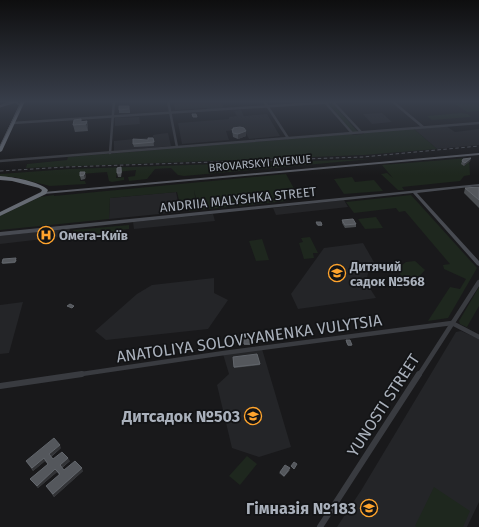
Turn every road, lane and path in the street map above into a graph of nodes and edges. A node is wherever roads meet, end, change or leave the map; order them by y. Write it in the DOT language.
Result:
graph roads {
  1 [pos="7,126"];
  2 [pos="12,126"];
  3 [pos="112,126"];
  4 [pos="173,126"];
  5 [pos="280,126"];
  6 [pos="345,126"];
  7 [pos="355,126"];
  8 [pos="437,126"];
  9 [pos="422,127"];
  10 [pos="361,132"];
  11 [pos="352,133"];
  12 [pos="288,138"];
  13 [pos="0,140"];
  14 [pos="177,147"];
  15 [pos="0,151"];
  16 [pos="110,152"];
  17 [pos="479,153"];
  18 [pos="0,161"];
  19 [pos="0,178"];
  20 [pos="479,185"];
  21 [pos="44,191"];
  22 [pos="414,192"];
  23 [pos="0,214"];
  24 [pos="0,234"];
  25 [pos="479,264"];
  26 [pos="479,282"];
  27 [pos="452,323"];
  28 [pos="479,336"];
  29 [pos="0,386"];
  30 [pos="320,527"];
  1 -- 13 [label="highway"];
  2 -- 15 [label="highway"];
  3 -- 16 [label="street"];
  4 -- 14 [label="street"];
  5 -- 12 [label="street"];
  6 -- 11 [label="street"];
  7 -- 10 [label="street"];
  8 -- 9 [label="street"];
  9 -- 10 [label="street"];
  10 -- 11 [label="street"];
  11 -- 12 [label="street"];
  12 -- 14 [label="street"];
  14 -- 16 [label="street"];
  16 -- 18 [label="street"];
  17 -- 21 [label="main road, BROVARSKYI AVENUE"];
  19 -- 21 [label="highway"];
  20 -- 22 [label="street, ANDRIIA MALYSHKA STREET"];
  21 -- 23 [label="highway"];
  22 -- 24 [label="street, ANDRIIA MALYSHKA STREET"];
  22 -- 25 [label="street"];
  26 -- 27 [label="street"];
  27 -- 28 [label="street"];
  27 -- 29 [label="street, ANATOLIYA SOLOV'YANENKA VULYTSIA"];
  27 -- 30 [label="street, YUNOSTI STREET"];
}
